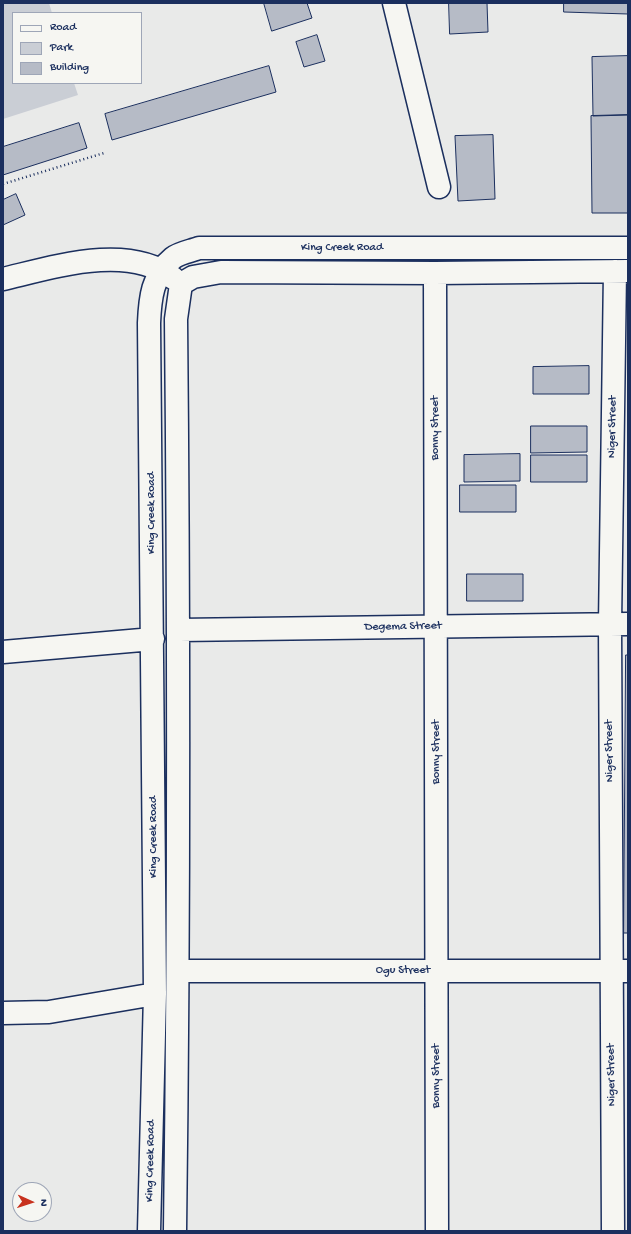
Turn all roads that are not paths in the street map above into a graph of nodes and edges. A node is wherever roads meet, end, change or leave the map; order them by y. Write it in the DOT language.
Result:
graph roads {
  1 [pos="394,3"];
  2 [pos="439,186"];
  3 [pos="628,248"];
  4 [pos="162,270"];
  5 [pos="621,271"];
  6 [pos="436,273"];
  7 [pos="3,279"];
  8 [pos="181,284"];
  9 [pos="619,624"];
  10 [pos="436,627"];
  11 [pos="179,630"];
  12 [pos="153,639"];
  13 [pos="3,652"];
  14 [pos="178,971"];
  15 [pos="438,971"];
  16 [pos="620,971"];
  17 [pos="155,994"];
  18 [pos="3,1013"];
  19 [pos="149,1231"];
  20 [pos="175,1231"];
  21 [pos="437,1231"];
  22 [pos="614,1231"];
  1 -- 2 [label="street"];
  3 -- 4 [label="street, King Creek Road"];
  4 -- 7 [label="street"];
  4 -- 8 [label="street"];
  4 -- 12 [label="street, King Creek Road"];
  5 -- 6 [label="street, King Creek Road"];
  5 -- 9 [label="street, Niger Street"];
  6 -- 8 [label="street, King Creek Road"];
  6 -- 10 [label="street, Bonny Street"];
  8 -- 11 [label="street, King Creek Road"];
  9 -- 10 [label="street, Degema Street"];
  9 -- 16 [label="street, Niger Street"];
  10 -- 11 [label="street, Degema Street"];
  10 -- 15 [label="street, Bonny Street"];
  11 -- 14 [label="street, King Creek Road"];
  12 -- 13 [label="street"];
  12 -- 17 [label="street, King Creek Road"];
  14 -- 15 [label="street, Ogu Street"];
  14 -- 20 [label="street, King Creek Road"];
  15 -- 16 [label="street, Ogu Street"];
  15 -- 21 [label="street, Bonny Street"];
  16 -- 22 [label="street, Niger Street"];
  17 -- 18 [label="street"];
  17 -- 19 [label="street, King Creek Road"];
}
